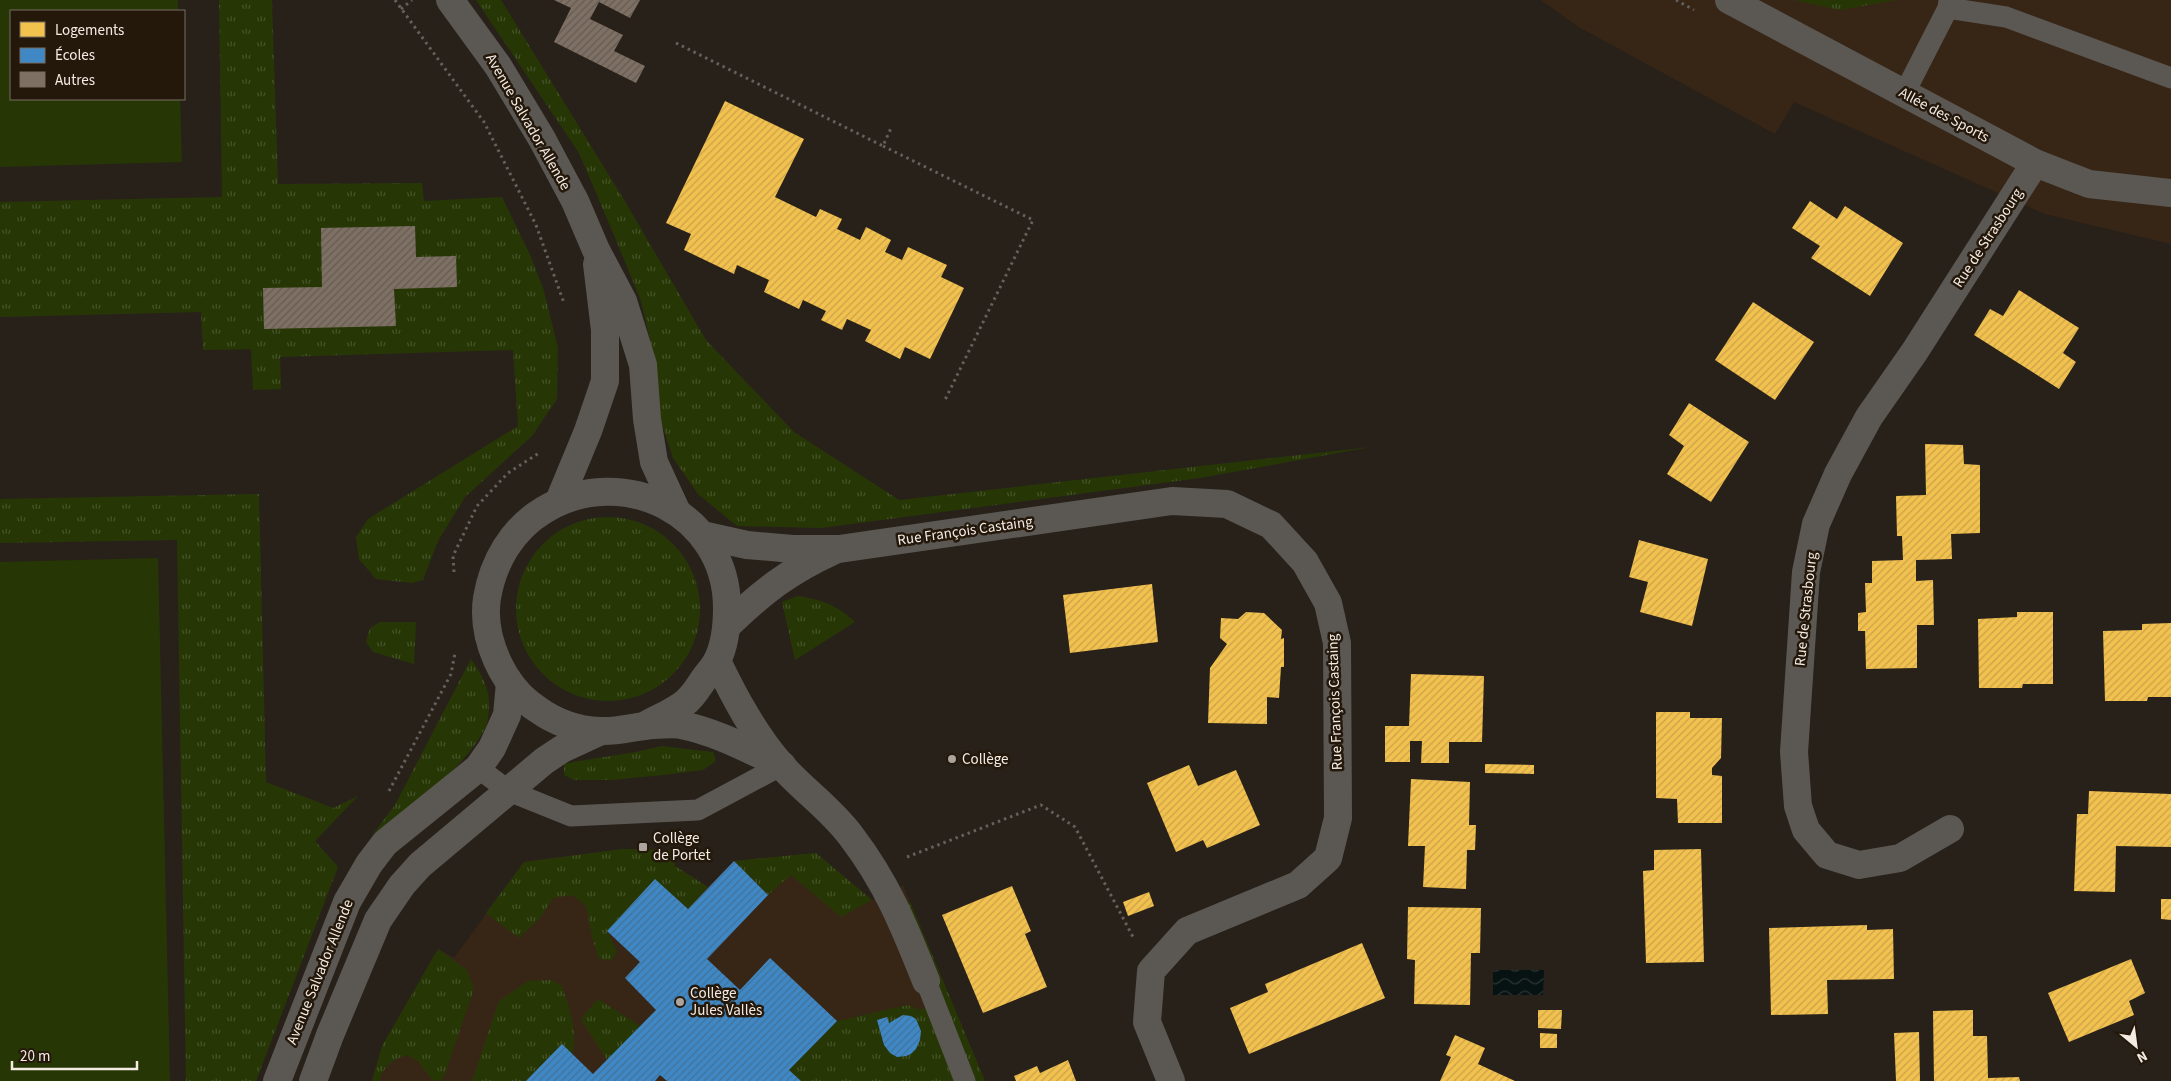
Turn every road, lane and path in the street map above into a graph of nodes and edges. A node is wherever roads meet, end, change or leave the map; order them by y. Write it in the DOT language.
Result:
graph roads {
  1 [pos="395,0"];
  2 [pos="412,0"];
  3 [pos="450,0"];
  4 [pos="1728,0"];
  5 [pos="1949,4"];
  6 [pos="401,9"];
  7 [pos="676,43"];
  8 [pos="2171,78"];
  9 [pos="1904,94"];
  10 [pos="891,128"];
  11 [pos="883,146"];
  12 [pos="2036,163"];
  13 [pos="2167,191"];
  14 [pos="596,250"];
  15 [pos="566,311"];
  16 [pos="944,402"];
  17 [pos="545,450"];
  18 [pos="559,501"];
  19 [pos="677,512"];
  20 [pos="702,535"];
  21 [pos="839,549"];
  22 [pos="454,574"];
  23 [pos="728,626"];
  24 [pos="456,648"];
  25 [pos="717,662"];
  26 [pos="510,683"];
  27 [pos="644,726"];
  28 [pos="601,731"];
  29 [pos="782,766"];
  30 [pos="478,768"];
  31 [pos="509,791"];
  32 [pos="388,793"];
  33 [pos="1950,829"];
  34 [pos="876,869"];
  35 [pos="1151,971"];
  36 [pos="926,981"];
  37 [pos="277,1081"];
  38 [pos="313,1081"];
  39 [pos="965,1081"];
  40 [pos="1172,1081"];
  1 -- 6 [label="path"];
  2 -- 6 [label="path"];
  3 -- 14 [label="street, Avenue Salvador Allende"];
  4 -- 9 [label="street, Allée des Sports"];
  5 -- 8 [label="lane"];
  5 -- 9 [label="lane"];
  6 -- 15 [label="path"];
  7 -- 11 [label="path"];
  9 -- 12 [label="street, Allée des Sports"];
  10 -- 11 [label="path"];
  11 -- 16 [label="path"];
  12 -- 13 [label="street, Allée des Sports"];
  12 -- 33 [label="street, Rue de Strasbourg"];
  14 -- 18 [label="street, Avenue Salvador Allende"];
  14 -- 19 [label="street, Avenue Salvador Allende"];
  17 -- 22 [label="path"];
  18 -- 19 [label="street"];
  18 -- 26 [label="street"];
  19 -- 20 [label="street"];
  20 -- 21 [label="street, Rue François Castaing"];
  20 -- 23 [label="street"];
  21 -- 23 [label="street, Rue François Castaing"];
  21 -- 35 [label="street, Rue François Castaing"];
  23 -- 25 [label="street"];
  24 -- 32 [label="path"];
  25 -- 27 [label="street"];
  25 -- 29 [label="street"];
  26 -- 28 [label="street"];
  26 -- 30 [label="street, Avenue Salvador Allende"];
  27 -- 28 [label="street"];
  27 -- 29 [label="street"];
  28 -- 31 [label="street"];
  29 -- 31 [label="lane"];
  29 -- 34 [label="street"];
  30 -- 31 [label="lane"];
  30 -- 37 [label="street, Avenue Salvador Allende"];
  31 -- 38 [label="street"];
  34 -- 35 [label="path"];
  34 -- 36 [label="street"];
  35 -- 40 [label="street"];
  36 -- 39 [label="lane"];
}
